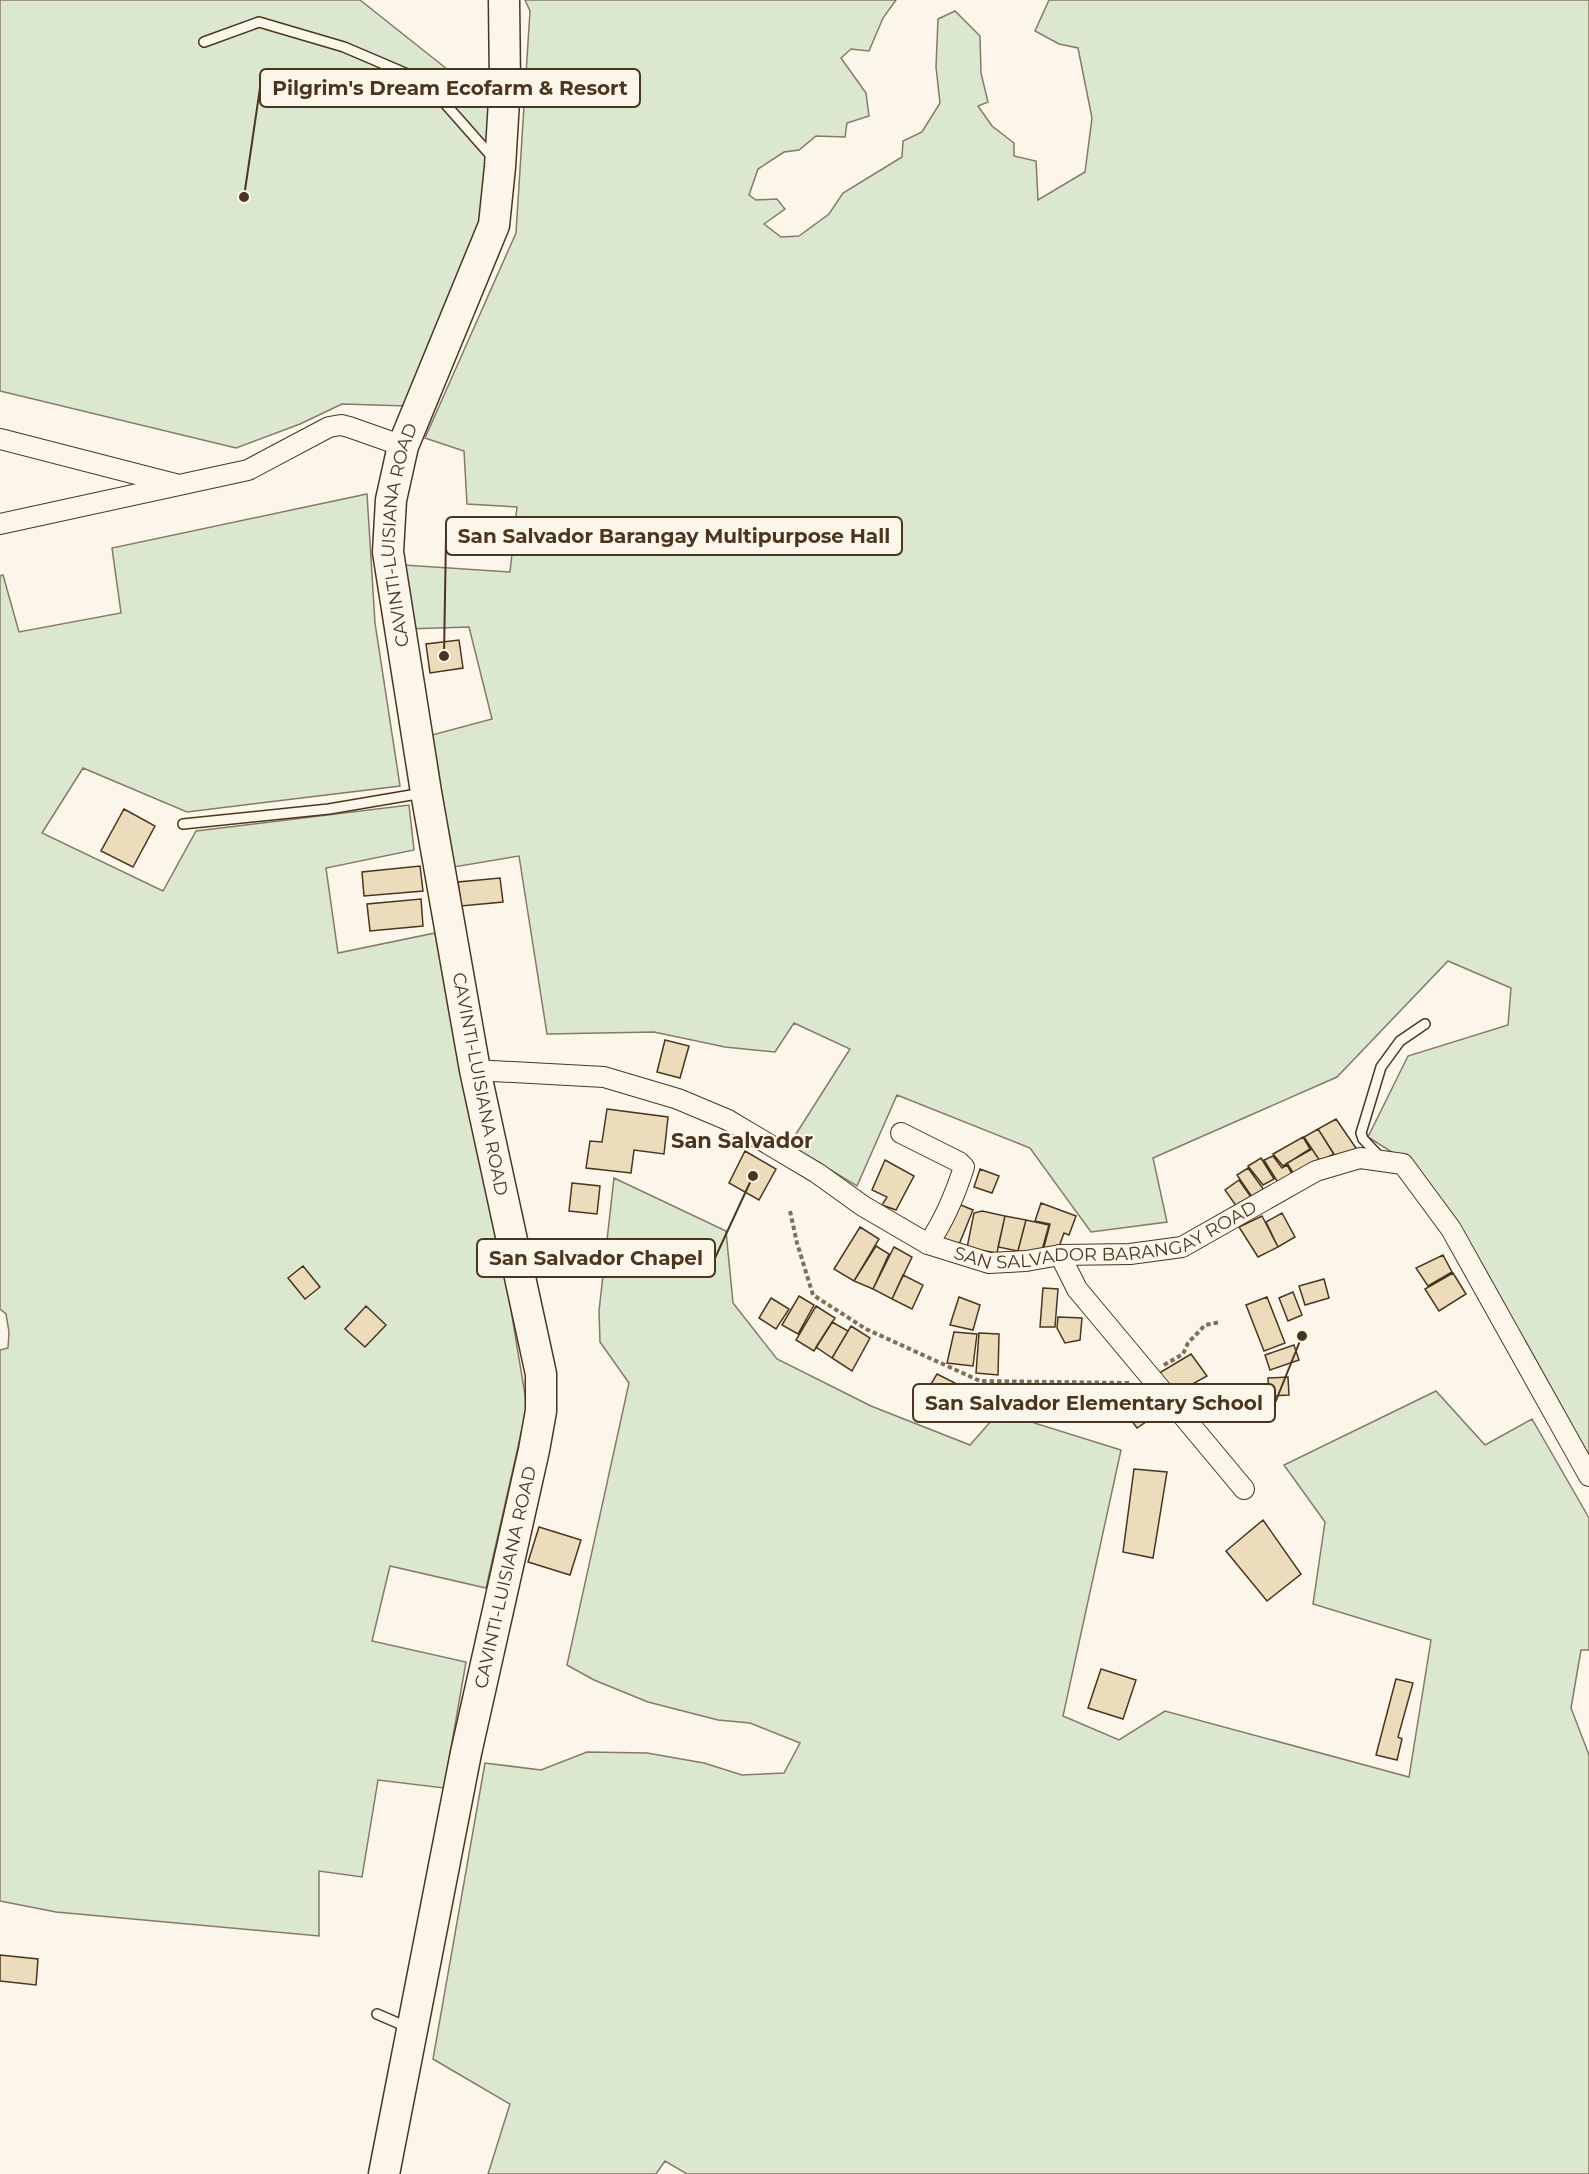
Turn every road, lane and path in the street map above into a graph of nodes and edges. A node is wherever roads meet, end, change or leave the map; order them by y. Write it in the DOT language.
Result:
graph roads {
  1 [pos="504,0"];
  2 [pos="204,42"];
  3 [pos="500,167"];
  4 [pos="0,439"];
  5 [pos="402,446"];
  6 [pos="181,486"];
  7 [pos="0,524"];
  8 [pos="426,792"];
  9 [pos="183,824"];
  10 [pos="1425,1024"];
  11 [pos="475,1070"];
  12 [pos="901,1133"];
  13 [pos="1383,1161"];
  14 [pos="790,1210"];
  15 [pos="928,1244"];
  16 [pos="1060,1255"];
  17 [pos="1221,1322"];
  18 [pos="1151,1379"];
  19 [pos="1589,1476"];
  20 [pos="1244,1489"];
  21 [pos="377,2014"];
  22 [pos="412,2030"];
  23 [pos="384,2174"];
  1 -- 3 [label="main road, CAVINTI-LUISIANA ROAD"];
  2 -- 3 [label="lane"];
  3 -- 5 [label="main road, CAVINTI-LUISIANA ROAD"];
  4 -- 6 [label="street"];
  5 -- 6 [label="street"];
  5 -- 8 [label="main road, CAVINTI-LUISIANA ROAD"];
  6 -- 7 [label="street"];
  8 -- 9 [label="lane"];
  8 -- 11 [label="main road, CAVINTI-LUISIANA ROAD"];
  10 -- 13 [label="lane"];
  11 -- 15 [label="street, SAN SALVADOR BARANGAY ROAD"];
  11 -- 22 [label="main road, CAVINTI-LUISIANA ROAD"];
  12 -- 15 [label="street"];
  13 -- 16 [label="street, SAN SALVADOR BARANGAY ROAD"];
  13 -- 19 [label="street, SAN SALVADOR BARANGAY ROAD"];
  14 -- 18 [label="path"];
  15 -- 16 [label="street, SAN SALVADOR BARANGAY ROAD"];
  16 -- 18 [label="street"];
  17 -- 18 [label="path"];
  18 -- 20 [label="street"];
  21 -- 22 [label="lane"];
  22 -- 23 [label="main road, CAVINTI-LUISIANA ROAD"];
}
